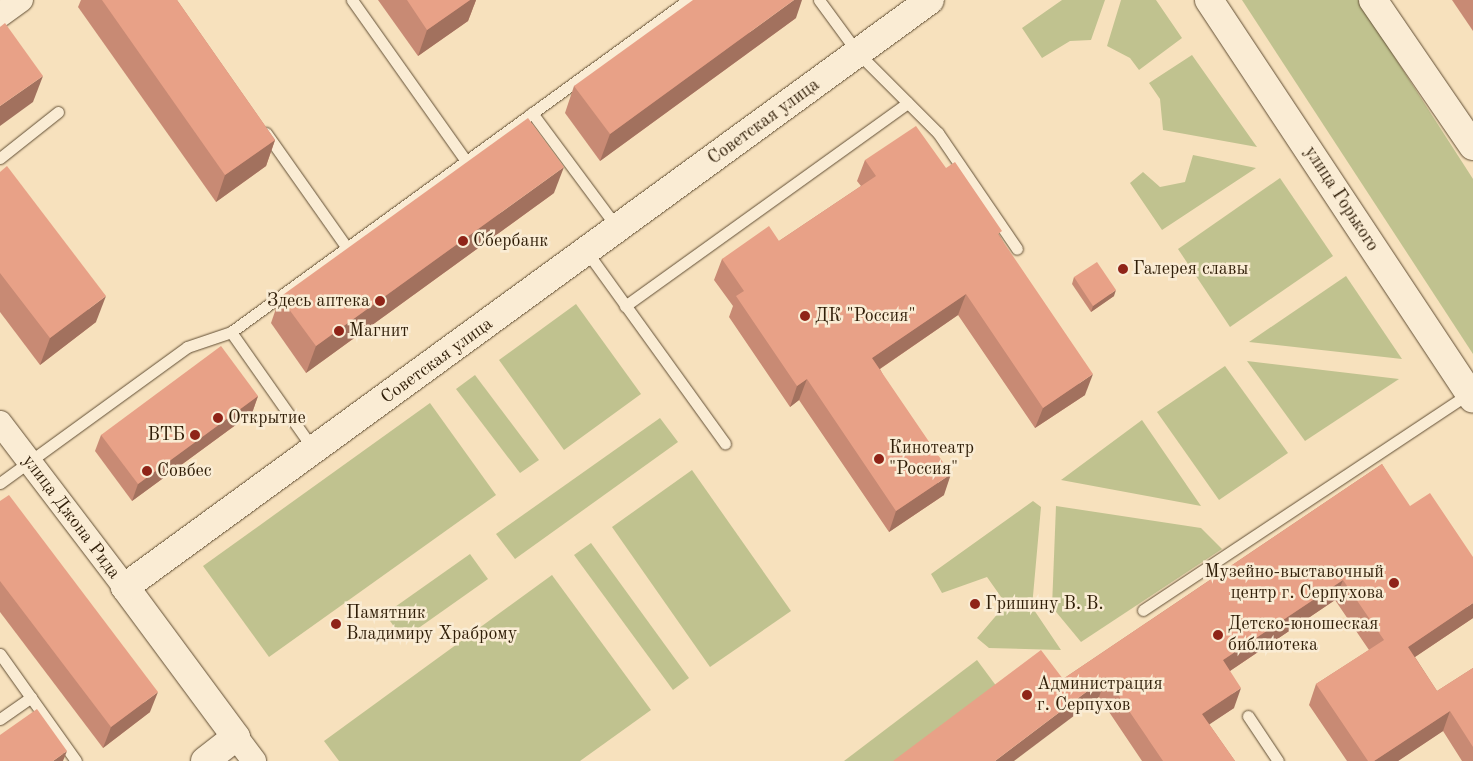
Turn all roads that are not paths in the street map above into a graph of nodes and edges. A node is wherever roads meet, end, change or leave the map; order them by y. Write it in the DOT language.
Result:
graph roads {
  1 [pos="21,0"];
  2 [pos="352,0"];
  3 [pos="688,0"];
  4 [pos="819,0"];
  5 [pos="930,0"];
  6 [pos="1209,0"];
  7 [pos="1374,0"];
  8 [pos="0,15"];
  9 [pos="858,53"];
  10 [pos="908,103"];
  11 [pos="58,112"];
  12 [pos="532,113"];
  13 [pos="257,120"];
  14 [pos="1473,146"];
  15 [pos="0,158"];
  16 [pos="466,161"];
  17 [pos="618,229"];
  18 [pos="347,248"];
  19 [pos="1017,249"];
  20 [pos="587,252"];
  21 [pos="625,306"];
  22 [pos="231,332"];
  23 [pos="1471,396"];
  24 [pos="0,423"];
  25 [pos="725,443"];
  26 [pos="314,450"];
  27 [pos="30,462"];
  28 [pos="0,483"];
  29 [pos="125,587"];
  30 [pos="1143,610"];
  31 [pos="0,654"];
  32 [pos="31,697"];
  33 [pos="1248,716"];
  34 [pos="0,719"];
  35 [pos="236,737"];
  36 [pos="76,761"];
  37 [pos="205,761"];
  38 [pos="254,761"];
  39 [pos="1278,761"];
  1 -- 8 [label="street"];
  2 -- 16 [label="lane"];
  3 -- 12 [label="lane"];
  4 -- 9 [label="lane"];
  5 -- 9 [label="street, Советская улица"];
  6 -- 23 [label="street, улица Горького"];
  7 -- 14 [label="street"];
  9 -- 10 [label="lane"];
  9 -- 17 [label="street, Советская улица"];
  10 -- 19 [label="lane"];
  10 -- 21 [label="lane"];
  11 -- 15 [label="lane"];
  12 -- 16 [label="lane"];
  12 -- 17 [label="lane"];
  13 -- 18 [label="lane"];
  16 -- 18 [label="lane"];
  17 -- 20 [label="street, Советская улица"];
  18 -- 22 [label="lane"];
  20 -- 21 [label="lane"];
  20 -- 26 [label="street, Советская улица"];
  21 -- 25 [label="lane"];
  22 -- 26 [label="lane"];
  22 -- 27 [label="lane"];
  23 -- 30 [label="lane"];
  24 -- 27 [label="street, улица Джона Рида"];
  26 -- 29 [label="street, Советская улица"];
  27 -- 28 [label="lane"];
  27 -- 29 [label="street, улица Джона Рида"];
  29 -- 35 [label="street"];
  31 -- 32 [label="lane"];
  32 -- 34 [label="lane"];
  32 -- 36 [label="lane"];
  33 -- 39 [label="lane"];
  35 -- 37 [label="street"];
  35 -- 38 [label="street"];
}
